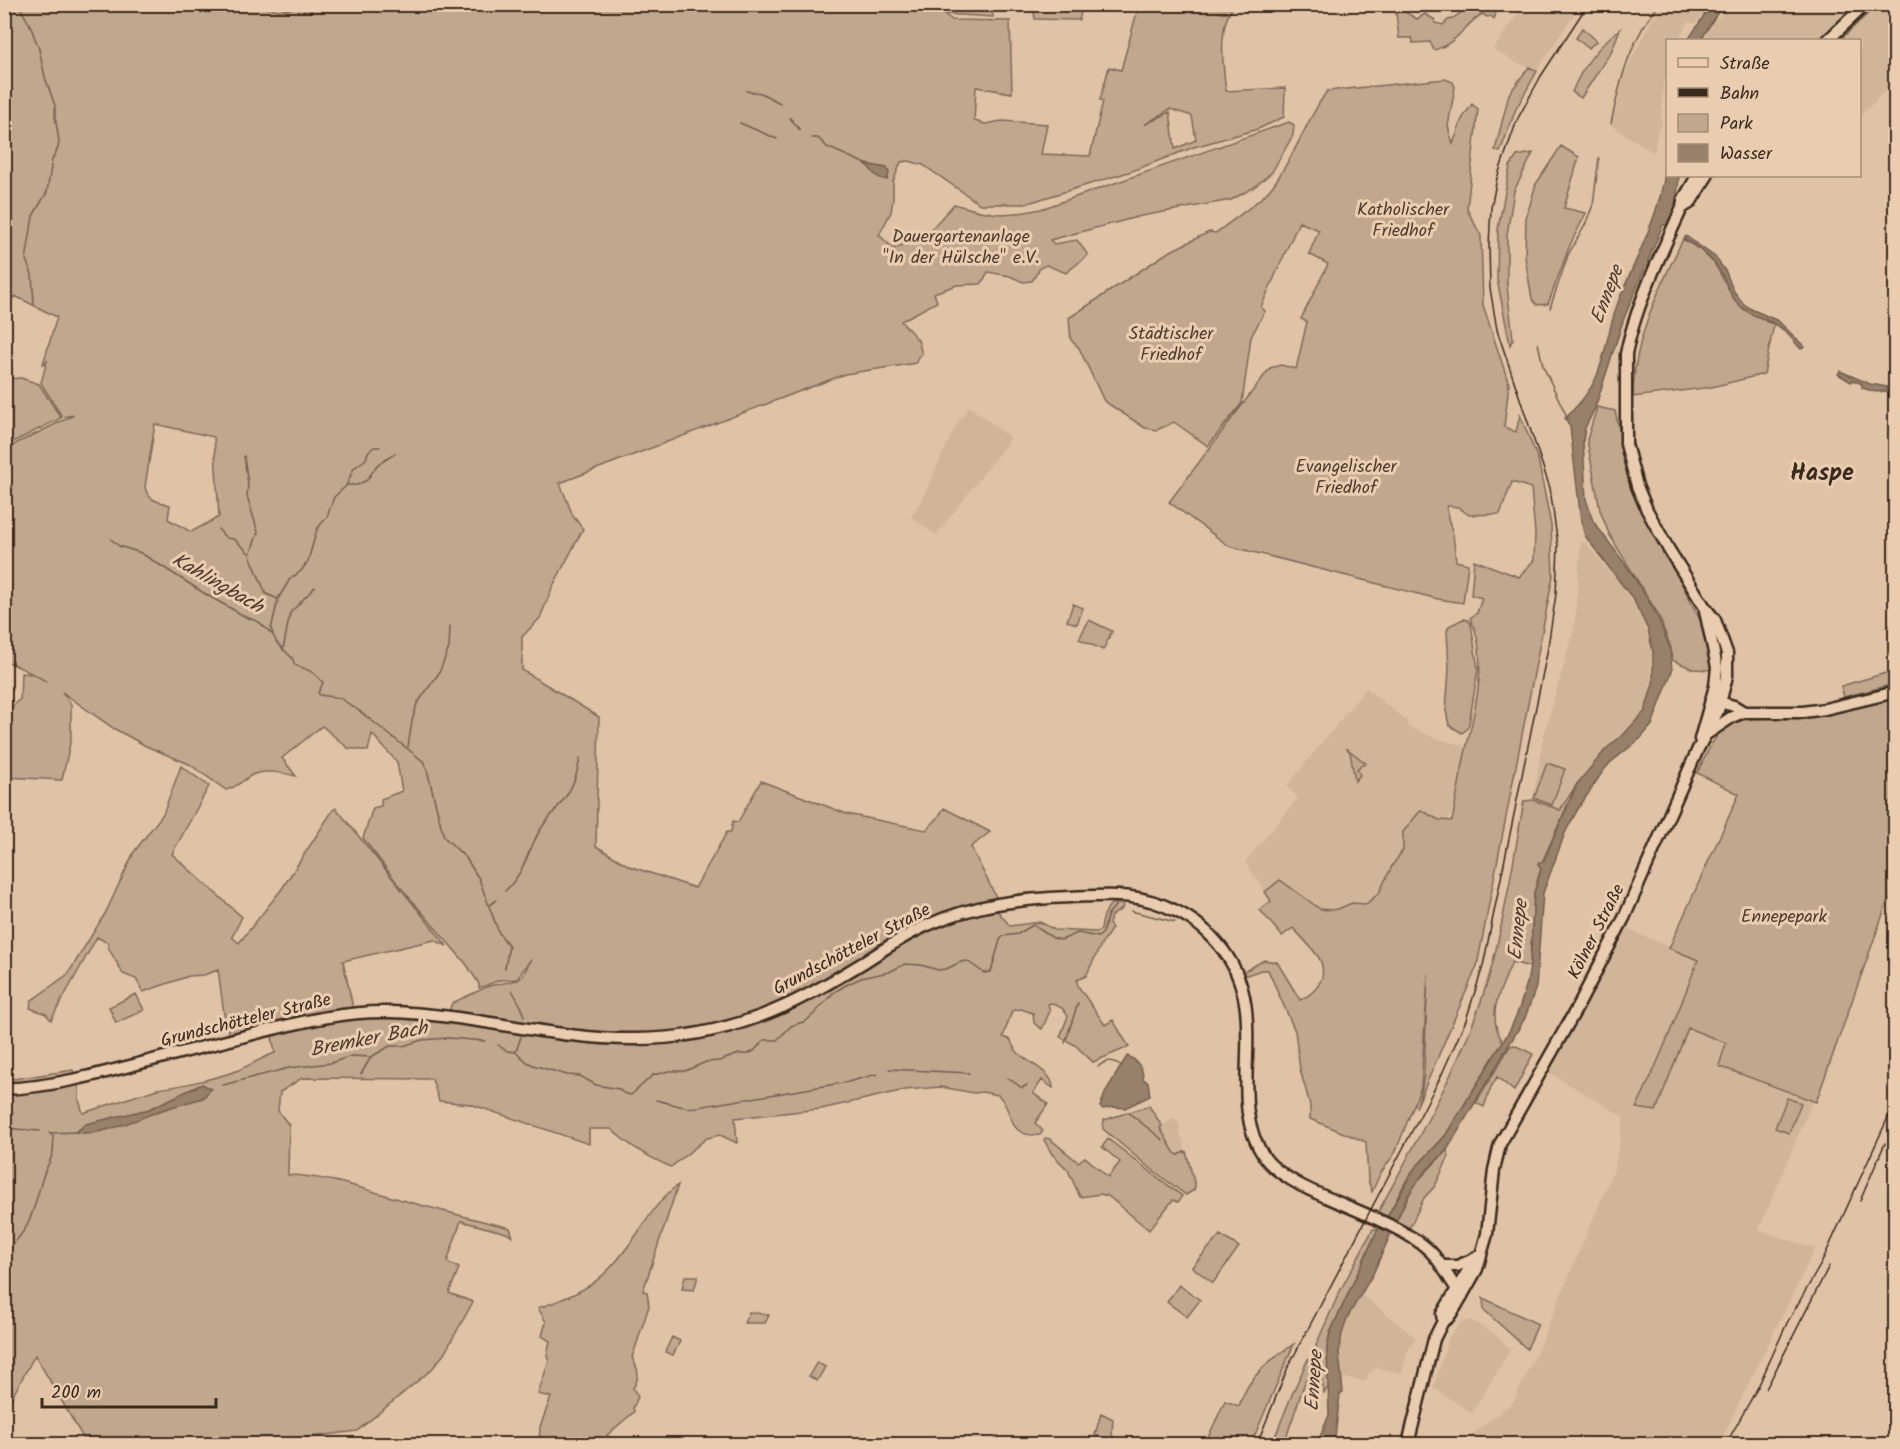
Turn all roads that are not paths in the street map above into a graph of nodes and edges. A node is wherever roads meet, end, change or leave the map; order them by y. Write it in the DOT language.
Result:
graph roads {
  1 [pos="1866,4"];
  2 [pos="1829,39"];
  3 [pos="1696,177"];
  4 [pos="1706,177"];
  5 [pos="1683,208"];
  6 [pos="1896,692"];
  7 [pos="1717,704"];
  8 [pos="1740,713"];
  9 [pos="1708,733"];
  10 [pos="1698,749"];
  11 [pos="4,1089"];
  12 [pos="1482,1250"];
  13 [pos="1474,1259"];
  14 [pos="1442,1266"];
  15 [pos="1459,1293"];
  16 [pos="1408,1444"];
  1 -- 2 [label="main road"];
  3 -- 5 [label="main road"];
  4 -- 5 [label="main road"];
  5 -- 7 [label="main road, Kölner Straße"];
  6 -- 8 [label="main road"];
  7 -- 8 [label="main road"];
  7 -- 9 [label="main road, Kölner Straße"];
  7 -- 10 [label="main road, Kölner Straße"];
  8 -- 9 [label="main road"];
  9 -- 10 [label="main road, Kölner Straße"];
  10 -- 12 [label="main road, Kölner Straße"];
  11 -- 14 [label="main road, Grundschötteler Straße"];
  12 -- 13 [label="main road"];
  12 -- 15 [label="main road, Kölner Straße"];
  13 -- 14 [label="main road"];
  13 -- 15 [label="main road"];
  14 -- 15 [label="main road, Grundschötteler Straße"];
  15 -- 16 [label="main road"];
}
